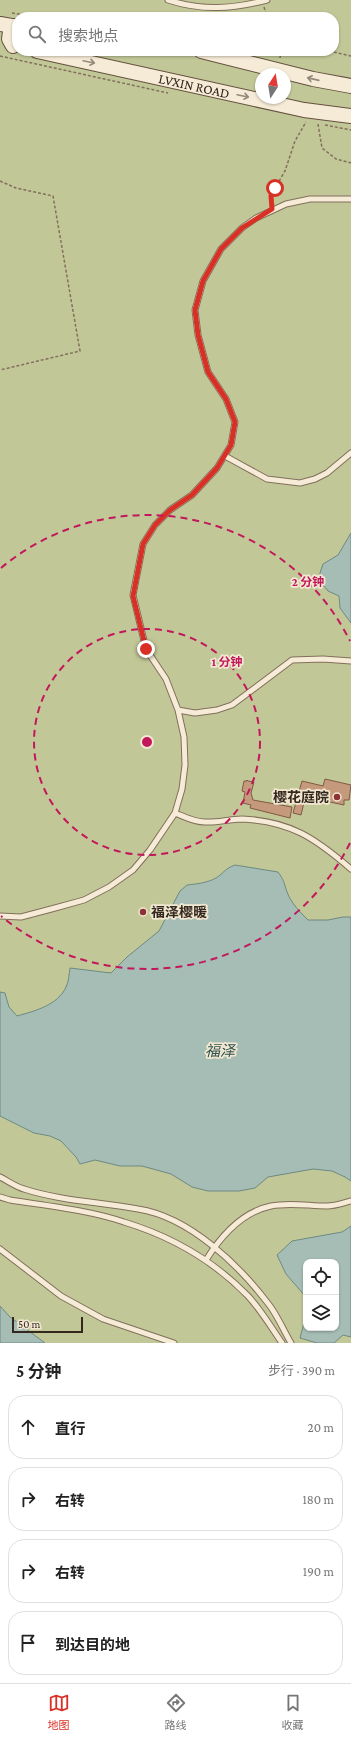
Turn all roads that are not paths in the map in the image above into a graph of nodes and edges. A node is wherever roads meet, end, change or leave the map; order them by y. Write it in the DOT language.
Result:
graph roads {
  1 [pos="168,0"];
  2 [pos="267,0"];
  3 [pos="0,24"];
  4 [pos="12,26"];
  5 [pos="12,30"];
  6 [pos="10,45"];
  7 [pos="60,56"];
  8 [pos="220,56"];
  9 [pos="351,86"];
  10 [pos="351,116"];
  11 [pos="351,199"];
  12 [pos="351,453"];
  13 [pos="225,456"];
  14 [pos="351,661"];
  15 [pos="178,710"];
  16 [pos="176,813"];
  17 [pos="351,869"];
  18 [pos="0,916"];
  19 [pos="0,1177"];
  20 [pos="0,1197"];
  21 [pos="351,1201"];
  22 [pos="214,1248"];
  23 [pos="0,1249"];
  24 [pos="206,1260"];
  25 [pos="174,1343"];
  26 [pos="282,1343"];
  27 [pos="291,1343"];
  1 -- 2 [label="lane"];
  3 -- 4 [label="main road"];
  5 -- 6 [label="main road"];
  7 -- 10 [label="main road, LVXIN ROAD, one-way"];
  9 -- 8 [label="main road, one-way"];
  11 -- 13 [label="lane"];
  12 -- 13 [label="lane"];
  13 -- 15 [label="lane"];
  14 -- 15 [label="lane"];
  15 -- 16 [label="lane"];
  16 -- 17 [label="lane"];
  16 -- 18 [label="lane"];
  19 -- 22 [label="lane"];
  20 -- 24 [label="lane"];
  21 -- 22 [label="lane"];
  22 -- 24 [label="lane"];
  22 -- 27 [label="lane"];
  23 -- 25 [label="lane"];
  24 -- 26 [label="lane"];
}
